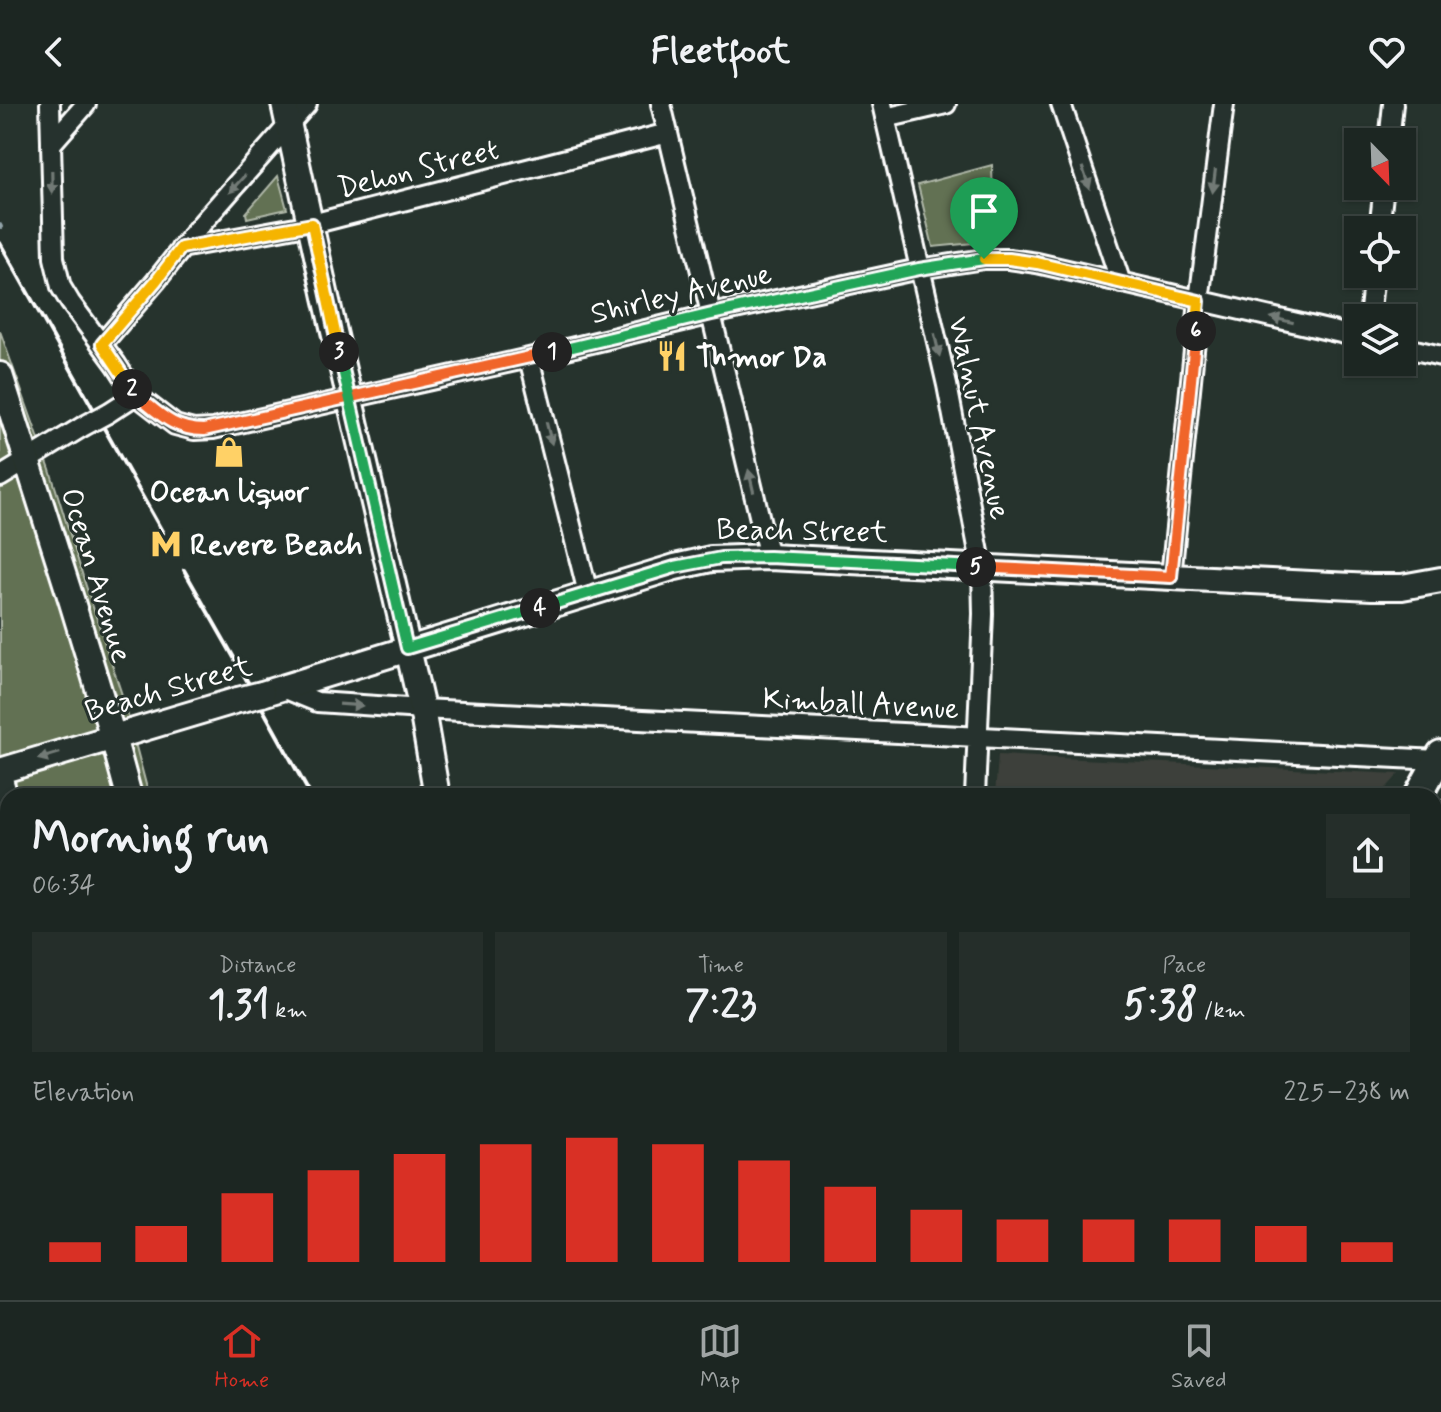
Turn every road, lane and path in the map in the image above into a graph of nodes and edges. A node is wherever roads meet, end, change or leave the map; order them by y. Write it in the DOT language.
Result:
graph roads {
  1 [pos="50,104"];
  2 [pos="86,104"];
  3 [pos="307,104"];
  4 [pos="661,104"];
  5 [pos="946,104"];
  6 [pos="1061,104"];
  7 [pos="1224,104"];
  8 [pos="1393,104"];
  9 [pos="883,111"];
  10 [pos="287,115"];
  11 [pos="1390,128"];
  12 [pos="668,133"];
  13 [pos="51,144"];
  14 [pos="312,224"];
  15 [pos="181,248"];
  16 [pos="919,269"];
  17 [pos="1121,283"];
  18 [pos="1199,301"];
  19 [pos="712,314"];
  20 [pos="1344,334"];
  21 [pos="102,344"];
  22 [pos="1416,350"];
  23 [pos="1441,356"];
  24 [pos="529,358"];
  25 [pos="0,375"];
  26 [pos="136,395"];
  27 [pos="350,398"];
  28 [pos="27,460"];
  29 [pos="0,477"];
  30 [pos="769,557"];
  31 [pos="982,568"];
  32 [pos="1171,577"];
  33 [pos="1441,580"];
  34 [pos="588,593"];
  35 [pos="407,648"];
  36 [pos="273,691"];
  37 [pos="422,709"];
  38 [pos="113,737"];
  39 [pos="978,737"];
  40 [pos="1440,757"];
  41 [pos="0,771"];
  42 [pos="127,788"];
  43 [pos="436,788"];
  44 [pos="975,788"];
  45 [pos="1423,788"];
  1 -- 13 [label="street, Shirley Avenue"];
  2 -- 13 [label="street"];
  3 -- 10 [label="street"];
  4 -- 12 [label="street"];
  5 -- 9 [label="street"];
  6 -- 17 [label="street, one-way"];
  7 -- 18 [label="street, one-way"];
  8 -- 11 [label="street"];
  9 -- 16 [label="street, Walnut Avenue"];
  10 -- 14 [label="main road"];
  10 -- 15 [label="street, one-way"];
  12 -- 14 [label="street, Dehon Street"];
  12 -- 19 [label="street"];
  13 -- 21 [label="street, Shirley Avenue, one-way"];
  14 -- 15 [label="street, Dehon Street"];
  14 -- 27 [label="main road"];
  15 -- 21 [label="street"];
  16 -- 17 [label="street, Shirley Avenue"];
  16 -- 19 [label="street, Shirley Avenue"];
  16 -- 31 [label="street, Walnut Avenue, one-way"];
  17 -- 18 [label="street, Shirley Avenue"];
  20 -- 18 [label="street, Shirley Avenue, one-way"];
  18 -- 32 [label="street"];
  19 -- 24 [label="street, Shirley Avenue"];
  30 -- 19 [label="street, one-way"];
  21 -- 26 [label="street, Shirley Avenue"];
  22 -- 23 [label="street"];
  24 -- 27 [label="street, Shirley Avenue"];
  24 -- 34 [label="street, one-way"];
  25 -- 28 [label="main road, Ocean Avenue"];
  26 -- 27 [label="street, Shirley Avenue"];
  26 -- 28 [label="street, bridge"];
  27 -- 35 [label="main road"];
  28 -- 29 [label="street"];
  28 -- 38 [label="main road, Ocean Avenue"];
  30 -- 31 [label="main road, Beach Street"];
  30 -- 34 [label="main road, Beach Street"];
  31 -- 32 [label="main road, Beach Street"];
  31 -- 39 [label="street, Walnut Avenue"];
  32 -- 33 [label="main road, Beach Street"];
  34 -- 35 [label="main road, Beach Street"];
  35 -- 36 [label="main road, Beach Street"];
  35 -- 37 [label="main road"];
  36 -- 37 [label="street, Kimball Avenue, one-way"];
  36 -- 38 [label="main road, Beach Street, bridge"];
  37 -- 39 [label="street, Kimball Avenue"];
  37 -- 43 [label="main road"];
  38 -- 41 [label="main road, Beach Street, one-way"];
  38 -- 42 [label="main road, Ocean Avenue"];
  39 -- 40 [label="street, Kimball Avenue"];
  39 -- 44 [label="street, Walnut Avenue"];
  40 -- 45 [label="highway"];
}
